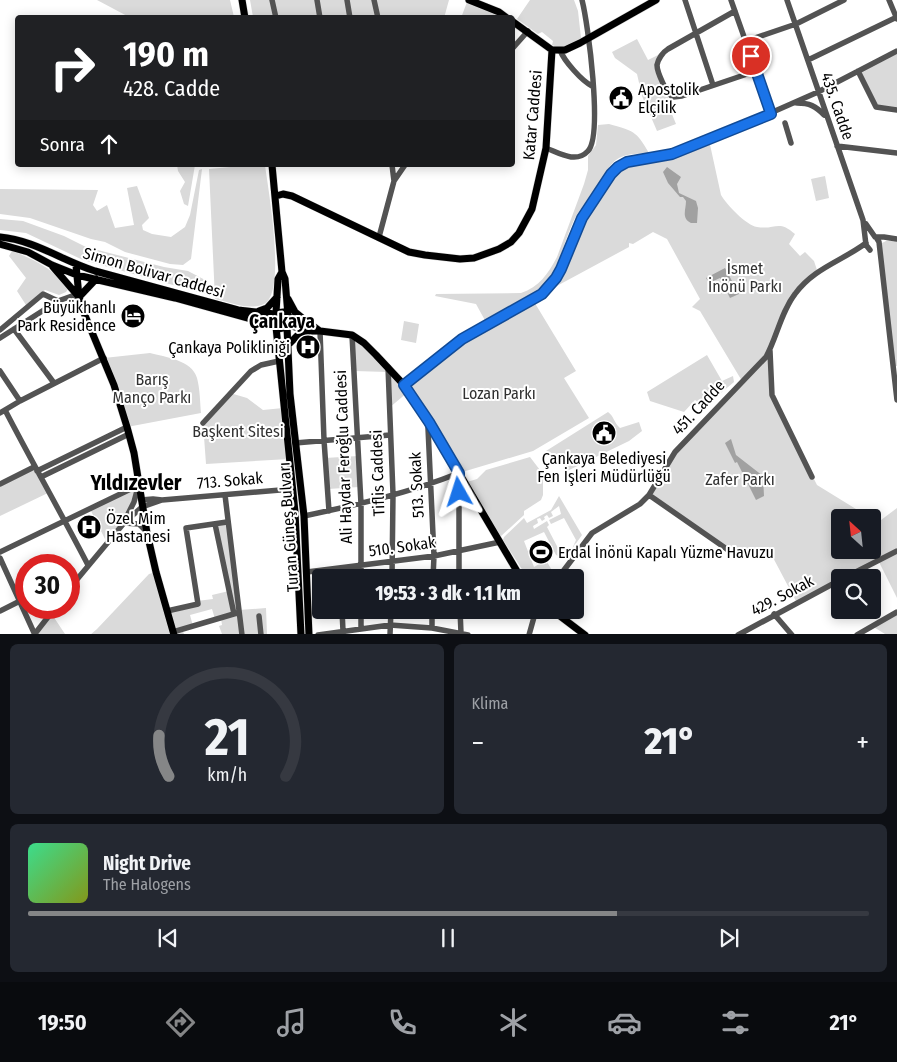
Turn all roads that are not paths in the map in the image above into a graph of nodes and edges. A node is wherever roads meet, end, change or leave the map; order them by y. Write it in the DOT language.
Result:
graph roads {
  1 [pos="242,0"];
  2 [pos="272,0"];
  3 [pos="317,0"];
  4 [pos="347,0"];
  5 [pos="374,0"];
  6 [pos="469,0"];
  7 [pos="582,0"];
  8 [pos="656,0"];
  9 [pos="686,0"];
  10 [pos="731,0"];
  11 [pos="787,0"];
  12 [pos="844,0"];
  13 [pos="889,0"];
  14 [pos="479,2"];
  15 [pos="736,11"];
  16 [pos="245,15"];
  17 [pos="275,15"];
  18 [pos="320,15"];
  19 [pos="350,15"];
  20 [pos="377,15"];
  21 [pos="504,15"];
  22 [pos="897,18"];
  23 [pos="515,23"];
  24 [pos="796,24"];
  25 [pos="528,31"];
  26 [pos="696,33"];
  27 [pos="589,38"];
  28 [pos="746,41"];
  29 [pos="515,46"];
  30 [pos="556,50"];
  31 [pos="897,51"];
  32 [pos="808,60"];
  33 [pos="756,71"];
  34 [pos="858,71"];
  35 [pos="713,85"];
  36 [pos="592,86"];
  37 [pos="818,92"];
  38 [pos="795,103"];
  39 [pos="897,110"];
  40 [pos="771,114"];
  41 [pos="827,118"];
  42 [pos="785,124"];
  43 [pos="791,143"];
  44 [pos="837,146"];
  45 [pos="546,148"];
  46 [pos="897,153"];
  47 [pos="272,167"];
  48 [pos="392,167"];
  49 [pos="404,167"];
  50 [pos="394,181"];
  51 [pos="276,196"];
  52 [pos="863,220"];
  53 [pos="0,237"];
  54 [pos="379,237"];
  55 [pos="875,237"];
  56 [pos="896,239"];
  57 [pos="866,243"];
  58 [pos="0,244"];
  59 [pos="879,246"];
  60 [pos="871,250"];
  61 [pos="851,253"];
  62 [pos="52,265"];
  63 [pos="76,265"];
  64 [pos="282,272"];
  65 [pos="882,272"];
  66 [pos="77,275"];
  67 [pos="96,279"];
  68 [pos="277,296"];
  69 [pos="286,296"];
  70 [pos="79,297"];
  71 [pos="58,301"];
  72 [pos="259,312"];
  73 [pos="275,314"];
  74 [pos="288,321"];
  75 [pos="274,326"];
  76 [pos="312,328"];
  77 [pos="14,329"];
  78 [pos="0,330"];
  79 [pos="320,331"];
  80 [pos="352,336"];
  81 [pos="0,338"];
  82 [pos="277,342"];
  83 [pos="288,343"];
  84 [pos="770,351"];
  85 [pos="104,358"];
  86 [pos="279,361"];
  87 [pos="895,366"];
  88 [pos="388,367"];
  89 [pos="0,371"];
  90 [pos="54,383"];
  91 [pos="404,385"];
  92 [pos="897,400"];
  93 [pos="20,401"];
  94 [pos="2,412"];
  95 [pos="429,422"];
  96 [pos="203,423"];
  97 [pos="128,430"];
  98 [pos="390,435"];
  99 [pos="356,438"];
  100 [pos="324,440"];
  101 [pos="295,442"];
  102 [pos="38,472"];
  103 [pos="459,473"];
  104 [pos="812,477"];
  105 [pos="1,481"];
  106 [pos="429,484"];
  107 [pos="139,485"];
  108 [pos="292,489"];
  109 [pos="393,494"];
  110 [pos="225,495"];
  111 [pos="649,495"];
  112 [pos="142,504"];
  113 [pos="361,504"];
  114 [pos="329,511"];
  115 [pos="304,516"];
  116 [pos="65,521"];
  117 [pos="227,522"];
  118 [pos="124,523"];
  119 [pos="214,524"];
  120 [pos="148,533"];
  121 [pos="500,542"];
  122 [pos="459,551"];
  123 [pos="897,551"];
  124 [pos="0,552"];
  125 [pos="751,553"];
  126 [pos="434,556"];
  127 [pos="0,558"];
  128 [pos="392,561"];
  129 [pos="88,566"];
  130 [pos="361,566"];
  131 [pos="342,568"];
  132 [pos="392,569"];
  133 [pos="433,569"];
  134 [pos="459,569"];
  135 [pos="516,569"];
  136 [pos="565,569"];
  137 [pos="862,569"];
  138 [pos="307,572"];
  139 [pos="80,576"];
  140 [pos="831,585"];
  141 [pos="15,590"];
  142 [pos="237,590"];
  143 [pos="229,592"];
  144 [pos="15,604"];
  145 [pos="167,610"];
  146 [pos="0,611"];
  147 [pos="897,612"];
  148 [pos="237,613"];
  149 [pos="774,614"];
  150 [pos="259,616"];
  151 [pos="28,619"];
  152 [pos="46,619"];
  153 [pos="342,619"];
  154 [pos="361,619"];
  155 [pos="390,619"];
  156 [pos="432,619"];
  157 [pos="460,619"];
  158 [pos="533,619"];
  159 [pos="564,619"];
  160 [pos="390,625"];
  161 [pos="361,628"];
  162 [pos="432,628"];
  163 [pos="343,631"];
  164 [pos="174,633"];
  165 [pos="461,633"];
  166 [pos="34,634"];
  167 [pos="242,634"];
  168 [pos="261,634"];
  169 [pos="301,634"];
  170 [pos="309,634"];
  171 [pos="318,634"];
  172 [pos="390,634"];
  173 [pos="468,634"];
  174 [pos="529,634"];
  175 [pos="585,634"];
  176 [pos="738,634"];
  177 [pos="792,634"];
  178 [pos="857,634"];
  1 -- 16 [label="main road"];
  2 -- 17 [label="street"];
  3 -- 18 [label="street"];
  4 -- 19 [label="street"];
  5 -- 20 [label="street"];
  6 -- 14 [label="main road"];
  7 -- 27 [label="street"];
  8 -- 27 [label="main road"];
  9 -- 26 [label="street"];
  10 -- 15 [label="street"];
  11 -- 24 [label="street, 435. Cadde"];
  12 -- 24 [label="street"];
  13 -- 22 [label="street"];
  14 -- 21 [label="main road"];
  15 -- 26 [label="street"];
  15 -- 28 [label="street"];
  22 -- 32 [label="street"];
  23 -- 25 [label="main road, Katar Caddesi"];
  24 -- 28 [label="street"];
  24 -- 32 [label="street, 435. Cadde"];
  25 -- 29 [label="street"];
  25 -- 30 [label="main road, Katar Caddesi"];
  26 -- 35 [label="street"];
  26 -- 35 [label="street"];
  27 -- 30 [label="main road"];
  27 -- 36 [label="street"];
  28 -- 33 [label="street"];
  30 -- 36 [label="street"];
  30 -- 45 [label="main road, Katar Caddesi"];
  31 -- 34 [label="street"];
  32 -- 37 [label="street, 435. Cadde"];
  33 -- 35 [label="street"];
  33 -- 40 [label="street"];
  34 -- 37 [label="street"];
  34 -- 39 [label="street"];
  36 -- 45 [label="street"];
  37 -- 38 [label="street"];
  37 -- 41 [label="street, 435. Cadde"];
  38 -- 40 [label="street"];
  38 -- 41 [label="street"];
  40 -- 91 [label="street"];
  41 -- 44 [label="street, 435. Cadde"];
  42 -- 43 [label="street"];
  44 -- 46 [label="street"];
  44 -- 52 [label="street, 435. Cadde"];
  45 -- 54 [label="main road, Katar Caddesi"];
  47 -- 51 [label="main road"];
  48 -- 50 [label="street"];
  49 -- 50 [label="street"];
  50 -- 54 [label="street"];
  51 -- 54 [label="main road, Katar Caddesi"];
  51 -- 64 [label="main road"];
  52 -- 55 [label="street"];
  52 -- 57 [label="street"];
  53 -- 63 [label="main road, Simon Bolivar Caddesi"];
  55 -- 56 [label="street"];
  55 -- 57 [label="street"];
  55 -- 59 [label="street"];
  56 -- 59 [label="street"];
  57 -- 60 [label="street"];
  57 -- 61 [label="street"];
  58 -- 62 [label="main road, Simon Bolivar Caddesi"];
  59 -- 60 [label="street"];
  59 -- 65 [label="street"];
  60 -- 61 [label="street"];
  60 -- 65 [label="street"];
  61 -- 84 [label="street, 451. Cadde"];
  62 -- 66 [label="main road, Simon Bolivar Caddesi"];
  62 -- 70 [label="main road"];
  63 -- 66 [label="main road"];
  63 -- 72 [label="main road, Simon Bolivar Caddesi"];
  64 -- 68 [label="main road"];
  64 -- 69 [label="main road, Turan Güneş Bulvarı"];
  65 -- 87 [label="street"];
  66 -- 67 [label="main road, Simon Bolivar Caddesi"];
  66 -- 70 [label="main road"];
  67 -- 70 [label="main road"];
  67 -- 75 [label="main road, Simon Bolivar Caddesi"];
  68 -- 72 [label="main road"];
  68 -- 73 [label="main road"];
  69 -- 74 [label="main road, Turan Güneş Bulvarı"];
  69 -- 76 [label="main road"];
  70 -- 71 [label="street"];
  70 -- 85 [label="main road"];
  71 -- 77 [label="street"];
  71 -- 78 [label="street"];
  72 -- 73 [label="main road, Simon Bolivar Caddesi"];
  73 -- 74 [label="main road"];
  73 -- 75 [label="main road"];
  74 -- 75 [label="main road"];
  74 -- 76 [label="main road"];
  74 -- 83 [label="main road, Turan Güneş Bulvarı"];
  75 -- 82 [label="main road, Turan Güneş Bulvarı"];
  76 -- 79 [label="main road"];
  76 -- 83 [label="main road"];
  77 -- 81 [label="street"];
  77 -- 90 [label="street"];
  79 -- 80 [label="main road"];
  79 -- 100 [label="street"];
  80 -- 88 [label="main road"];
  80 -- 99 [label="street, Ali Haydar Feroğlu Caddesi"];
  82 -- 83 [label="main road"];
  82 -- 86 [label="main road, Turan Güneş Bulvarı"];
  83 -- 101 [label="main road, Turan Güneş Bulvarı"];
  84 -- 104 [label="street"];
  84 -- 111 [label="street, 451. Cadde"];
  85 -- 90 [label="street"];
  85 -- 97 [label="main road"];
  86 -- 96 [label="street"];
  86 -- 108 [label="main road, Turan Güneş Bulvarı"];
  87 -- 92 [label="street"];
  88 -- 91 [label="main road"];
  88 -- 98 [label="street, Tiflis Caddesi"];
  89 -- 93 [label="street"];
  90 -- 93 [label="street"];
  91 -- 95 [label="main road"];
  93 -- 94 [label="street"];
  94 -- 102 [label="street"];
  95 -- 103 [label="main road"];
  95 -- 106 [label="street, 513. Sokak"];
  97 -- 102 [label="street"];
  97 -- 107 [label="main road"];
  98 -- 99 [label="street"];
  98 -- 109 [label="street, Tiflis Caddesi"];
  99 -- 100 [label="street"];
  99 -- 113 [label="street, Ali Haydar Feroğlu Caddesi"];
  100 -- 101 [label="street"];
  100 -- 114 [label="street"];
  101 -- 115 [label="main road, Turan Güneş Bulvarı"];
  102 -- 105 [label="street"];
  102 -- 116 [label="street"];
  103 -- 106 [label="street"];
  103 -- 121 [label="main road"];
  103 -- 122 [label="street"];
  106 -- 109 [label="street"];
  106 -- 126 [label="street, 513. Sokak"];
  107 -- 112 [label="main road"];
  107 -- 116 [label="street"];
  107 -- 118 [label="street"];
  108 -- 110 [label="street, 713. Sokak"];
  108 -- 169 [label="main road, Turan Güneş Bulvarı"];
  109 -- 113 [label="street"];
  109 -- 128 [label="street, Tiflis Caddesi"];
  110 -- 112 [label="street, 713. Sokak"];
  110 -- 117 [label="street"];
  111 -- 125 [label="street"];
  111 -- 136 [label="street, 451. Cadde"];
  112 -- 118 [label="street"];
  112 -- 120 [label="main road"];
  113 -- 114 [label="street"];
  113 -- 130 [label="street, Ali Haydar Feroğlu Caddesi"];
  114 -- 115 [label="street"];
  115 -- 138 [label="main road, Turan Güneş Bulvarı"];
  116 -- 124 [label="street"];
  116 -- 129 [label="street"];
  117 -- 119 [label="street"];
  117 -- 142 [label="street"];
  118 -- 120 [label="street"];
  118 -- 129 [label="street"];
  119 -- 143 [label="street"];
  119 -- 145 [label="street"];
  120 -- 145 [label="main road"];
  121 -- 122 [label="street, 510. Sokak"];
  121 -- 135 [label="main road"];
  122 -- 126 [label="street, 510. Sokak"];
  122 -- 134 [label="street"];
  123 -- 137 [label="street"];
  126 -- 128 [label="street, 510. Sokak"];
  126 -- 133 [label="street, 513. Sokak"];
  127 -- 141 [label="street"];
  128 -- 130 [label="street, 510. Sokak"];
  128 -- 132 [label="street, Tiflis Caddesi"];
  129 -- 139 [label="street"];
  130 -- 131 [label="street, 510. Sokak"];
  131 -- 138 [label="street, 510. Sokak"];
  138 -- 170 [label="main road, Turan Güneş Bulvarı"];
  140 -- 149 [label="street, 429. Sokak"];
  142 -- 143 [label="street"];
  142 -- 148 [label="street"];
  143 -- 148 [label="street"];
  144 -- 146 [label="street"];
  145 -- 164 [label="main road"];
  147 -- 178 [label="street"];
  148 -- 164 [label="street"];
  148 -- 167 [label="street"];
  149 -- 176 [label="street, 429. Sokak"];
  149 -- 177 [label="street"];
  150 -- 168 [label="street"];
  151 -- 166 [label="street"];
  152 -- 166 [label="street"];
  153 -- 163 [label="street"];
  154 -- 161 [label="street"];
  155 -- 160 [label="street"];
  156 -- 162 [label="street"];
  157 -- 165 [label="street"];
  158 -- 174 [label="street"];
  159 -- 175 [label="main road"];
  160 -- 161 [label="street"];
  160 -- 162 [label="street"];
  160 -- 172 [label="street"];
  161 -- 163 [label="street"];
  162 -- 165 [label="street"];
  163 -- 171 [label="street"];
  165 -- 173 [label="street"];
}
